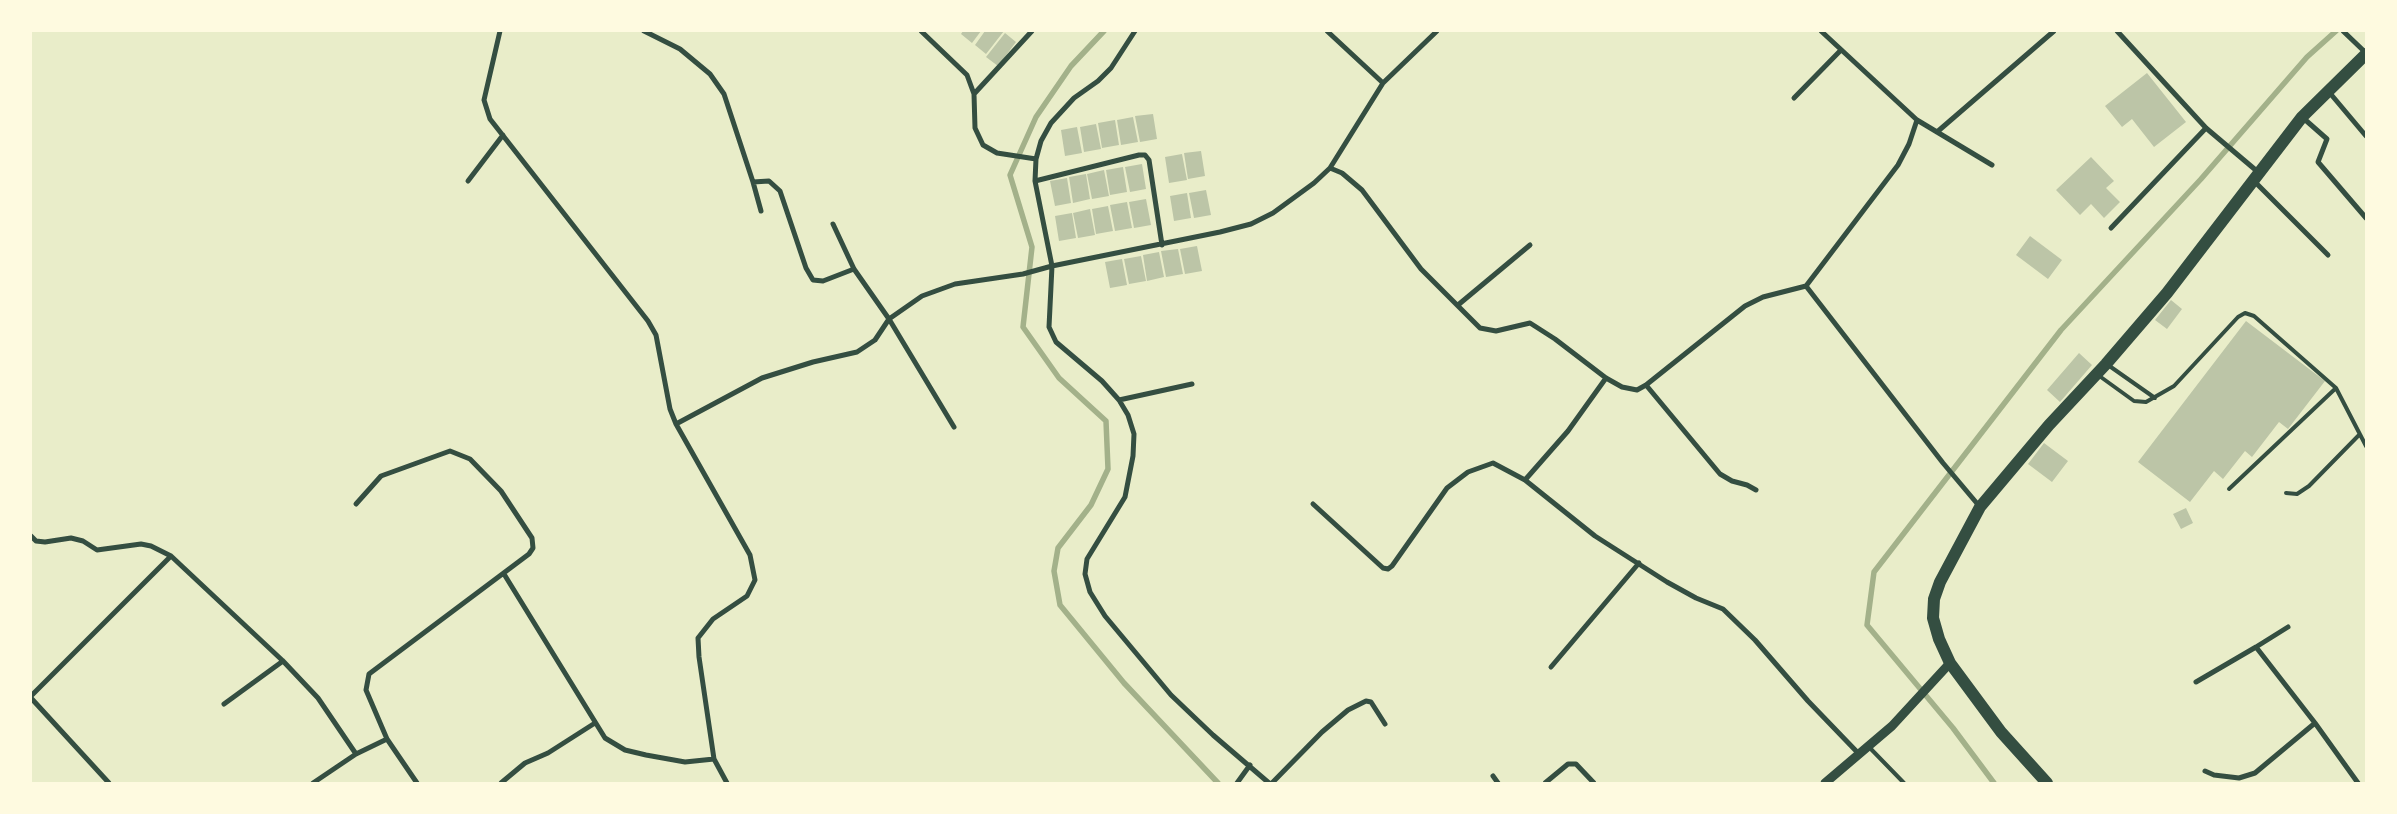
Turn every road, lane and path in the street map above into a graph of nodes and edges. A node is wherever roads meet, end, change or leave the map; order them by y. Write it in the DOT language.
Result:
graph roads {
  1 [pos="500,31"];
  2 [pos="644,31"];
  3 [pos="920,31"];
  4 [pos="1032,31"];
  5 [pos="1135,31"];
  6 [pos="1328,31"];
  7 [pos="1437,31"];
  8 [pos="1821,31"];
  9 [pos="2054,31"];
  10 [pos="2117,31"];
  11 [pos="2343,31"];
  12 [pos="1841,50"];
  13 [pos="2366,53"];
  14 [pos="1383,82"];
  15 [pos="2327,90"];
  16 [pos="974,94"];
  17 [pos="1794,98"];
  18 [pos="2302,117"];
  19 [pos="1917,120"];
  20 [pos="2206,128"];
  21 [pos="1937,132"];
  22 [pos="503,135"];
  23 [pos="2366,136"];
  24 [pos="1036,159"];
  25 [pos="1992,165"];
  26 [pos="1330,168"];
  27 [pos="2254,173"];
  28 [pos="468,181"];
  29 [pos="1035,181"];
  30 [pos="753,182"];
  31 [pos="761,212"];
  32 [pos="2366,218"];
  33 [pos="833,224"];
  34 [pos="2110,228"];
  35 [pos="1162,245"];
  36 [pos="1530,245"];
  37 [pos="2328,255"];
  38 [pos="1052,266"];
  39 [pos="854,269"];
  40 [pos="1806,286"];
  41 [pos="1458,305"];
  42 [pos="890,319"];
  43 [pos="2106,364"];
  44 [pos="2096,374"];
  45 [pos="1606,378"];
  46 [pos="1192,384"];
  47 [pos="1646,385"];
  48 [pos="2336,388"];
  49 [pos="2155,398"];
  50 [pos="1119,400"];
  51 [pos="676,424"];
  52 [pos="954,427"];
  53 [pos="2359,435"];
  54 [pos="2366,446"];
  55 [pos="1525,480"];
  56 [pos="2229,489"];
  57 [pos="1756,490"];
  58 [pos="2286,492"];
  59 [pos="356,504"];
  60 [pos="1313,504"];
  61 [pos="1980,507"];
  62 [pos="31,536"];
  63 [pos="171,556"];
  64 [pos="1640,564"];
  65 [pos="504,574"];
  66 [pos="2288,626"];
  67 [pos="2256,647"];
  68 [pos="283,661"];
  69 [pos="1950,663"];
  70 [pos="1551,668"];
  71 [pos="2196,682"];
  72 [pos="31,697"];
  73 [pos="224,704"];
  74 [pos="2315,722"];
  75 [pos="595,723"];
  76 [pos="1385,724"];
  77 [pos="387,739"];
  78 [pos="1869,747"];
  79 [pos="356,754"];
  80 [pos="1860,755"];
  81 [pos="714,759"];
  82 [pos="1250,765"];
  83 [pos="2205,771"];
  84 [pos="1493,776"];
  85 [pos="1239,780"];
  86 [pos="109,783"];
  87 [pos="313,783"];
  88 [pos="417,783"];
  89 [pos="501,783"];
  90 [pos="727,783"];
  91 [pos="1271,783"];
  92 [pos="1498,783"];
  93 [pos="1545,783"];
  94 [pos="1594,783"];
  95 [pos="1825,783"];
  96 [pos="1904,783"];
  97 [pos="2048,783"];
  98 [pos="2358,783"];
  1 -- 22 [label="street"];
  2 -- 30 [label="street"];
  3 -- 16 [label="street"];
  4 -- 16 [label="street"];
  5 -- 24 [label="street"];
  6 -- 14 [label="street"];
  7 -- 14 [label="street"];
  8 -- 12 [label="street"];
  9 -- 21 [label="street"];
  10 -- 20 [label="street"];
  11 -- 13 [label="street"];
  12 -- 17 [label="street"];
  12 -- 19 [label="street"];
  13 -- 15 [label="main road"];
  14 -- 26 [label="street"];
  15 -- 18 [label="main road"];
  15 -- 23 [label="street"];
  16 -- 24 [label="street"];
  18 -- 27 [label="main road"];
  18 -- 32 [label="street"];
  19 -- 21 [label="street"];
  19 -- 40 [label="street"];
  20 -- 27 [label="street"];
  20 -- 34 [label="street"];
  21 -- 25 [label="street"];
  22 -- 28 [label="street"];
  22 -- 51 [label="street"];
  24 -- 29 [label="street"];
  26 -- 35 [label="street"];
  26 -- 41 [label="street"];
  27 -- 37 [label="street"];
  27 -- 43 [label="main road"];
  29 -- 35 [label="street"];
  29 -- 38 [label="street"];
  30 -- 31 [label="street"];
  30 -- 39 [label="street"];
  33 -- 39 [label="street"];
  35 -- 38 [label="street"];
  36 -- 41 [label="street"];
  38 -- 42 [label="street"];
  38 -- 50 [label="street"];
  39 -- 42 [label="street"];
  40 -- 47 [label="street"];
  40 -- 61 [label="street"];
  41 -- 45 [label="street"];
  42 -- 51 [label="street"];
  42 -- 52 [label="street"];
  43 -- 44 [label="main road"];
  43 -- 49 [label="lane"];
  44 -- 49 [label="lane"];
  44 -- 61 [label="main road"];
  45 -- 47 [label="street"];
  45 -- 55 [label="street"];
  46 -- 50 [label="street"];
  47 -- 57 [label="street"];
  48 -- 49 [label="lane"];
  48 -- 53 [label="lane"];
  48 -- 56 [label="lane"];
  50 -- 82 [label="street"];
  51 -- 81 [label="street"];
  53 -- 54 [label="lane"];
  53 -- 58 [label="lane"];
  55 -- 60 [label="street"];
  55 -- 64 [label="street"];
  59 -- 65 [label="street"];
  61 -- 69 [label="main road"];
  62 -- 63 [label="street"];
  63 -- 68 [label="street"];
  63 -- 72 [label="street"];
  64 -- 70 [label="street"];
  64 -- 80 [label="street"];
  65 -- 75 [label="street"];
  65 -- 77 [label="street"];
  66 -- 67 [label="street"];
  67 -- 71 [label="street"];
  67 -- 74 [label="street"];
  68 -- 73 [label="street"];
  68 -- 79 [label="street"];
  69 -- 78 [label="street"];
  69 -- 97 [label="main road"];
  72 -- 86 [label="street"];
  74 -- 83 [label="street"];
  74 -- 98 [label="street"];
  75 -- 81 [label="street"];
  75 -- 89 [label="street"];
  76 -- 91 [label="street"];
  77 -- 79 [label="street"];
  77 -- 88 [label="street"];
  78 -- 80 [label="street"];
  78 -- 96 [label="lane"];
  79 -- 87 [label="street"];
  80 -- 95 [label="street"];
  81 -- 90 [label="street"];
  82 -- 85 [label="street"];
  82 -- 91 [label="street"];
  84 -- 92 [label="street"];
  93 -- 94 [label="street"];
}
